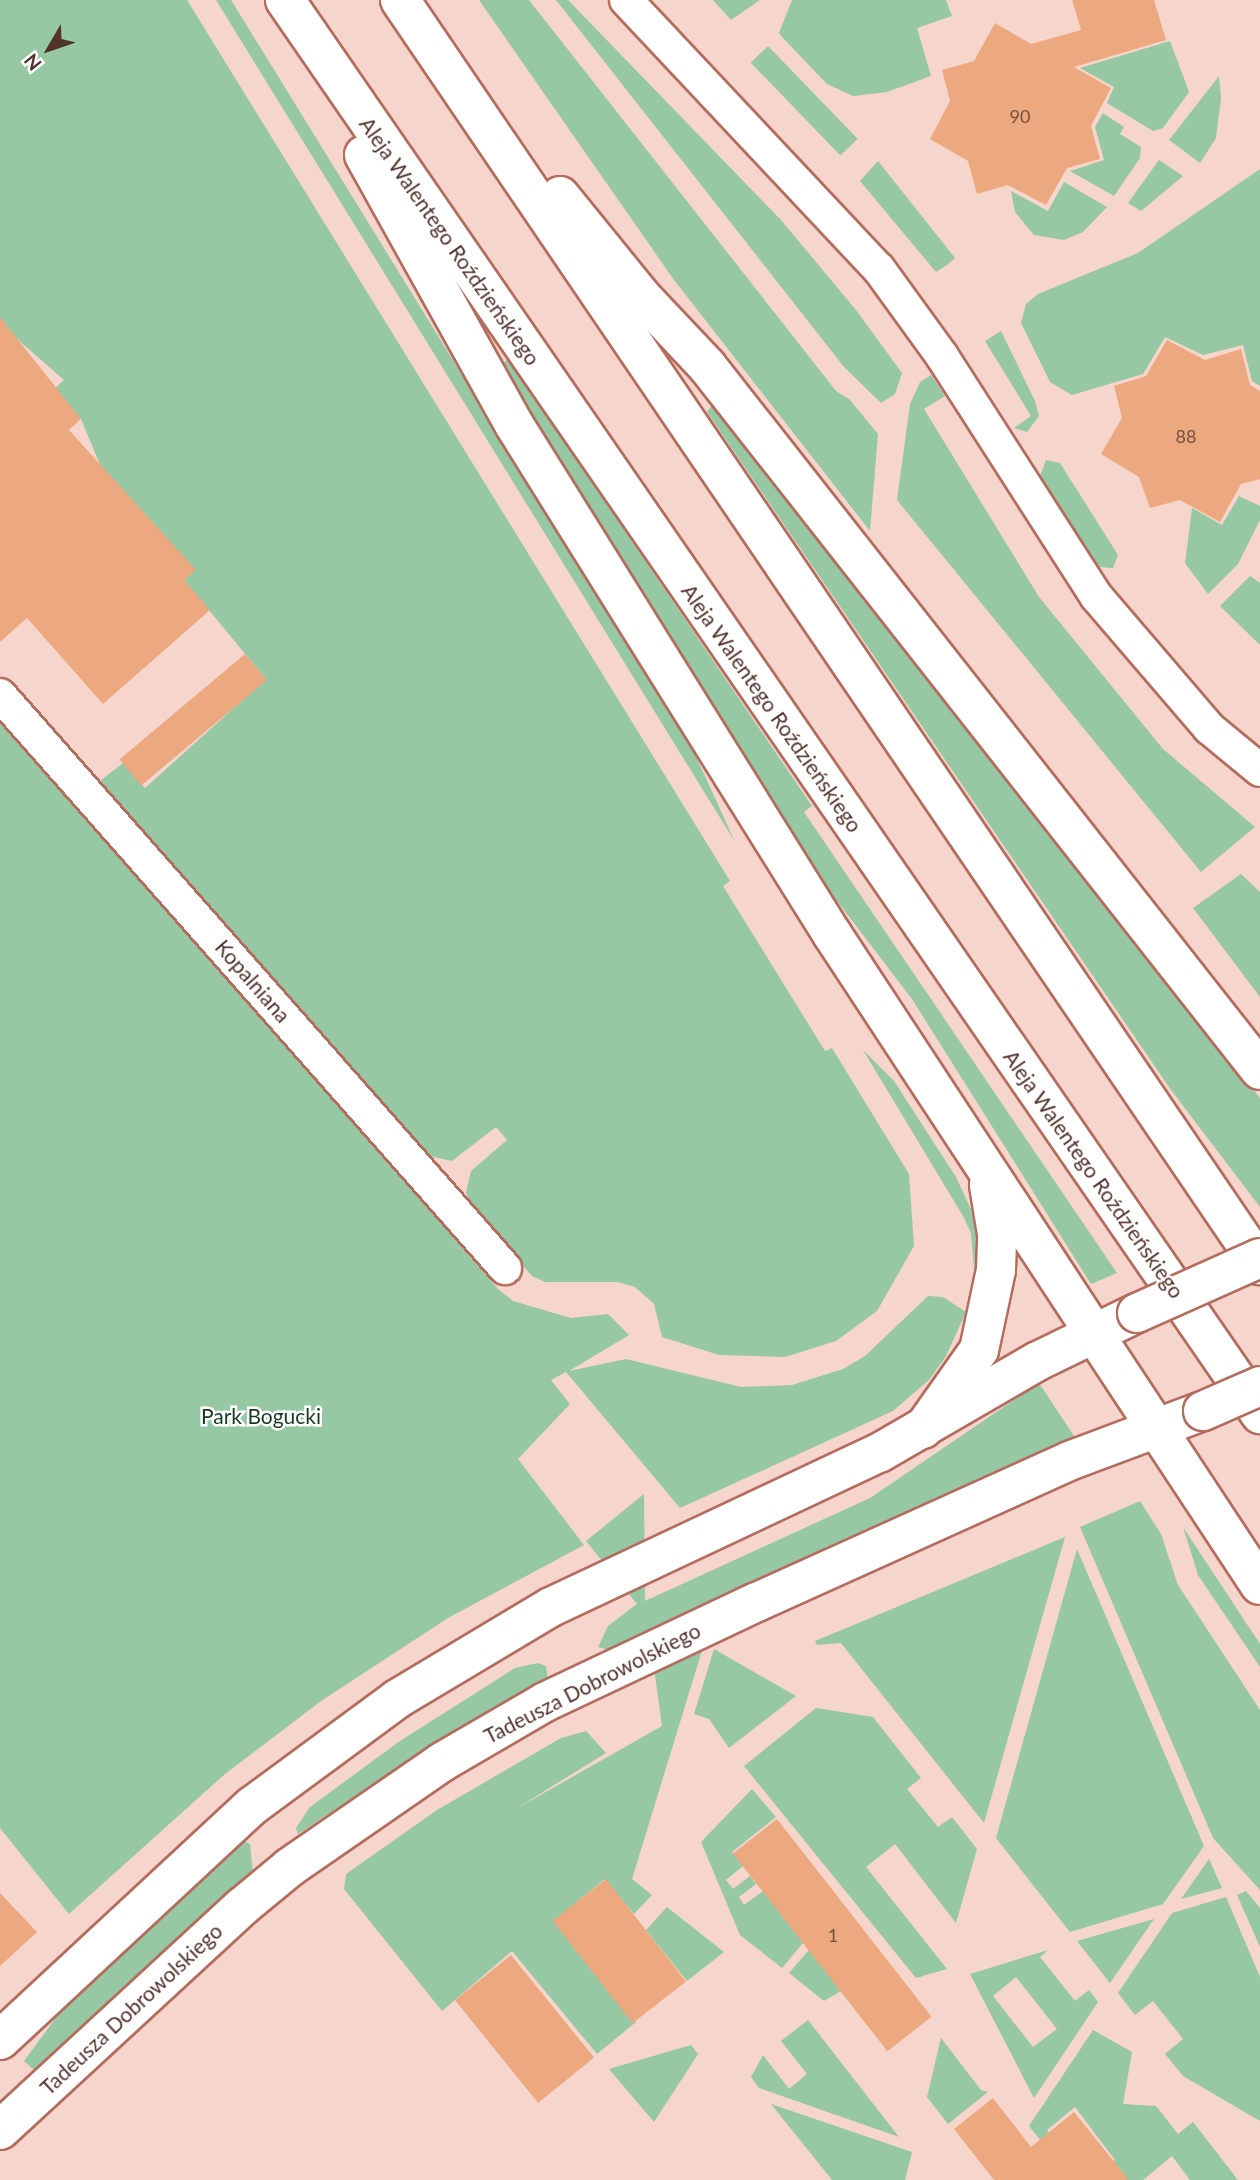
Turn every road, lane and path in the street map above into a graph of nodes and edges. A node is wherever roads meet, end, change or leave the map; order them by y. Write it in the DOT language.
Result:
graph roads {
  1 [pos="278,0"];
  2 [pos="285,0"];
  3 [pos="400,0"];
  4 [pos="626,0"];
  5 [pos="422,34"];
  6 [pos="0,695"];
  7 [pos="1260,770"];
  8 [pos="1260,1069"];
  9 [pos="987,1172"];
  10 [pos="1260,1258"];
  11 [pos="1260,1265"];
  12 [pos="505,1268"];
  13 [pos="1093,1332"];
  14 [pos="1260,1386"];
  15 [pos="1260,1414"];
  16 [pos="1157,1428"];
  17 [pos="923,1429"];
  18 [pos="1260,1585"];
  19 [pos="0,2040"];
  20 [pos="0,2130"];
  1 -- 9 [label="main road"];
  2 -- 15 [label="main road, Aleja Walentego Roździeńskiego"];
  3 -- 5 [label="main road"];
  4 -- 7 [label="street"];
  5 -- 8 [label="main road"];
  5 -- 11 [label="main road"];
  6 -- 12 [label="street, Kopalniana"];
  9 -- 13 [label="main road"];
  9 -- 17 [label="main road"];
  10 -- 13 [label="main road, bridge"];
  13 -- 16 [label="main road"];
  13 -- 17 [label="main road"];
  14 -- 16 [label="main road, Tadeusza Dobrowolskiego, bridge"];
  16 -- 18 [label="main road"];
  16 -- 20 [label="main road, Tadeusza Dobrowolskiego"];
  17 -- 19 [label="main road"];
}
